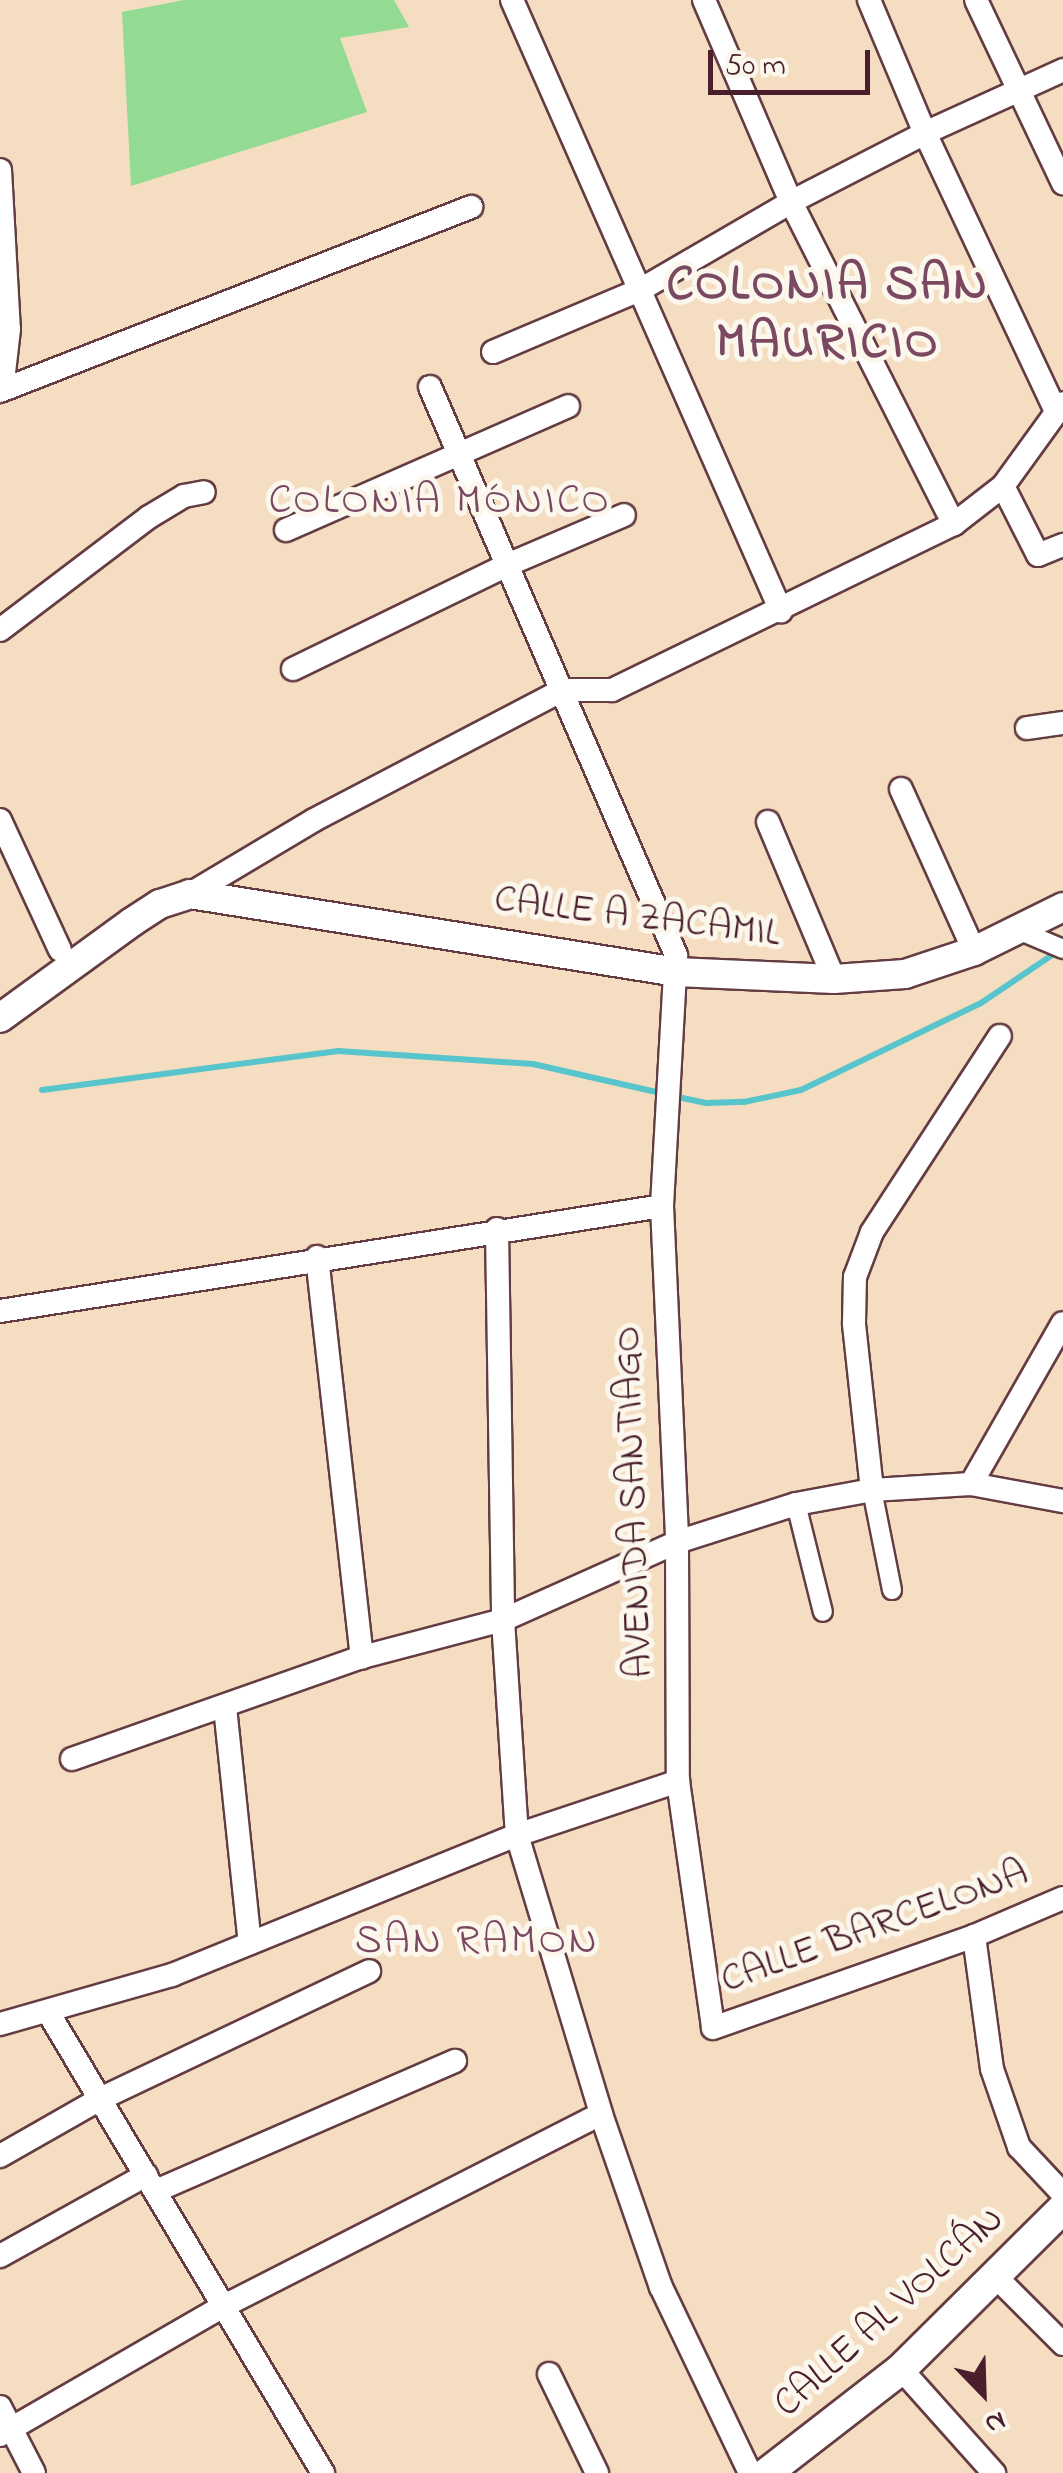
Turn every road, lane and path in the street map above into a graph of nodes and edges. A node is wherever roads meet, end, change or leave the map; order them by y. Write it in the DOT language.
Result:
graph roads {
  1 [pos="512,0"];
  2 [pos="704,0"];
  3 [pos="869,0"];
  4 [pos="976,0"];
  5 [pos="1063,70"];
  6 [pos="1018,90"];
  7 [pos="925,133"];
  8 [pos="0,170"];
  9 [pos="1063,182"];
  10 [pos="791,202"];
  11 [pos="471,208"];
  12 [pos="640,290"];
  13 [pos="493,352"];
  14 [pos="430,387"];
  15 [pos="1,391"];
  16 [pos="568,406"];
  17 [pos="1059,408"];
  18 [pos="458,454"];
  19 [pos="1003,486"];
  20 [pos="204,492"];
  21 [pos="624,515"];
  22 [pos="954,524"];
  23 [pos="286,530"];
  24 [pos="1063,545"];
  25 [pos="508,565"];
  26 [pos="781,611"];
  27 [pos="0,630"];
  28 [pos="293,669"];
  29 [pos="563,690"];
  30 [pos="1063,723"];
  31 [pos="1027,728"];
  32 [pos="902,789"];
  33 [pos="0,820"];
  34 [pos="768,822"];
  35 [pos="190,894"];
  36 [pos="1063,907"];
  37 [pos="1018,930"];
  38 [pos="1055,946"];
  39 [pos="60,950"];
  40 [pos="974,951"];
  41 [pos="676,972"];
  42 [pos="834,979"];
  43 [pos="0,1018"];
  44 [pos="1000,1036"];
  45 [pos="662,1206"];
  46 [pos="498,1229"];
  47 [pos="318,1257"];
  48 [pos="0,1311"];
  49 [pos="1063,1323"];
  50 [pos="971,1484"];
  51 [pos="872,1490"];
  52 [pos="1063,1501"];
  53 [pos="796,1504"];
  54 [pos="677,1542"];
  55 [pos="892,1590"];
  56 [pos="822,1612"];
  57 [pos="503,1620"];
  58 [pos="362,1657"];
  59 [pos="225,1706"];
  60 [pos="72,1759"];
  61 [pos="678,1780"];
  62 [pos="517,1836"];
  63 [pos="1063,1898"];
  64 [pos="974,1936"];
  65 [pos="250,1943"];
  66 [pos="369,1971"];
  67 [pos="48,2012"];
  68 [pos="0,2024"];
  69 [pos="713,2028"];
  70 [pos="455,2060"];
  71 [pos="100,2100"];
  72 [pos="601,2114"];
  73 [pos="0,2156"];
  74 [pos="152,2183"];
  75 [pos="1063,2194"];
  76 [pos="1063,2208"];
  77 [pos="0,2256"];
  78 [pos="993,2274"];
  79 [pos="222,2308"];
  80 [pos="1063,2344"];
  81 [pos="901,2368"];
  82 [pos="550,2374"];
  83 [pos="0,2407"];
  84 [pos="7,2432"];
  85 [pos="34,2473"];
  86 [pos="323,2473"];
  87 [pos="596,2473"];
  88 [pos="750,2473"];
  89 [pos="767,2473"];
  90 [pos="994,2473"];
  1 -- 12 [label="street"];
  2 -- 10 [label="street"];
  3 -- 7 [label="street"];
  4 -- 6 [label="street"];
  5 -- 6 [label="street"];
  6 -- 7 [label="street"];
  6 -- 9 [label="street"];
  7 -- 10 [label="street"];
  7 -- 17 [label="street"];
  8 -- 15 [label="street"];
  10 -- 12 [label="street"];
  10 -- 22 [label="street"];
  11 -- 15 [label="street"];
  12 -- 13 [label="street"];
  12 -- 26 [label="street"];
  14 -- 18 [label="street, AVENIDA SANTIAGO"];
  16 -- 18 [label="street"];
  17 -- 19 [label="street"];
  18 -- 23 [label="street"];
  18 -- 25 [label="street, AVENIDA SANTIAGO"];
  19 -- 22 [label="street"];
  19 -- 24 [label="street"];
  20 -- 27 [label="street"];
  21 -- 25 [label="street"];
  22 -- 26 [label="street"];
  25 -- 28 [label="street"];
  25 -- 29 [label="street, AVENIDA SANTIAGO"];
  26 -- 29 [label="street"];
  29 -- 35 [label="street"];
  29 -- 41 [label="street, AVENIDA SANTIAGO"];
  30 -- 31 [label="street"];
  32 -- 40 [label="street"];
  33 -- 39 [label="street"];
  34 -- 42 [label="street"];
  35 -- 41 [label="street, CALLE A ZACAMIL"];
  35 -- 43 [label="street"];
  36 -- 37 [label="street, CALLE A ZACAMIL"];
  37 -- 38 [label="street"];
  37 -- 40 [label="street, CALLE A ZACAMIL"];
  40 -- 42 [label="street, CALLE A ZACAMIL"];
  41 -- 42 [label="street, CALLE A ZACAMIL"];
  41 -- 45 [label="street, AVENIDA SANTIAGO"];
  44 -- 51 [label="street"];
  45 -- 46 [label="street"];
  45 -- 54 [label="street, AVENIDA SANTIAGO"];
  46 -- 47 [label="street"];
  46 -- 57 [label="street"];
  47 -- 48 [label="street"];
  47 -- 58 [label="street"];
  49 -- 50 [label="street"];
  50 -- 51 [label="street"];
  50 -- 52 [label="street"];
  51 -- 53 [label="street"];
  51 -- 55 [label="street"];
  53 -- 54 [label="street"];
  53 -- 56 [label="street"];
  54 -- 57 [label="street"];
  54 -- 61 [label="street, AVENIDA SANTIAGO"];
  57 -- 58 [label="street"];
  57 -- 62 [label="street"];
  58 -- 59 [label="street"];
  59 -- 60 [label="street"];
  59 -- 65 [label="street"];
  61 -- 62 [label="street"];
  61 -- 69 [label="street, AVENIDA SANTIAGO"];
  62 -- 65 [label="street"];
  62 -- 72 [label="street"];
  63 -- 64 [label="street, CALLE BARCELONA"];
  64 -- 69 [label="street, CALLE BARCELONA"];
  64 -- 75 [label="street"];
  65 -- 67 [label="street"];
  66 -- 71 [label="street"];
  67 -- 68 [label="street"];
  67 -- 71 [label="street"];
  70 -- 74 [label="street"];
  71 -- 73 [label="street"];
  71 -- 74 [label="street"];
  72 -- 79 [label="street"];
  72 -- 88 [label="street"];
  74 -- 77 [label="street"];
  74 -- 79 [label="street"];
  76 -- 78 [label="main road, CALLE AL VOLCÁN"];
  78 -- 80 [label="street"];
  78 -- 81 [label="main road, CALLE AL VOLCÁN"];
  79 -- 84 [label="street"];
  79 -- 86 [label="street"];
  81 -- 89 [label="main road, CALLE AL VOLCÁN"];
  81 -- 90 [label="street"];
  82 -- 87 [label="street"];
  83 -- 84 [label="street"];
  84 -- 85 [label="street"];
}
